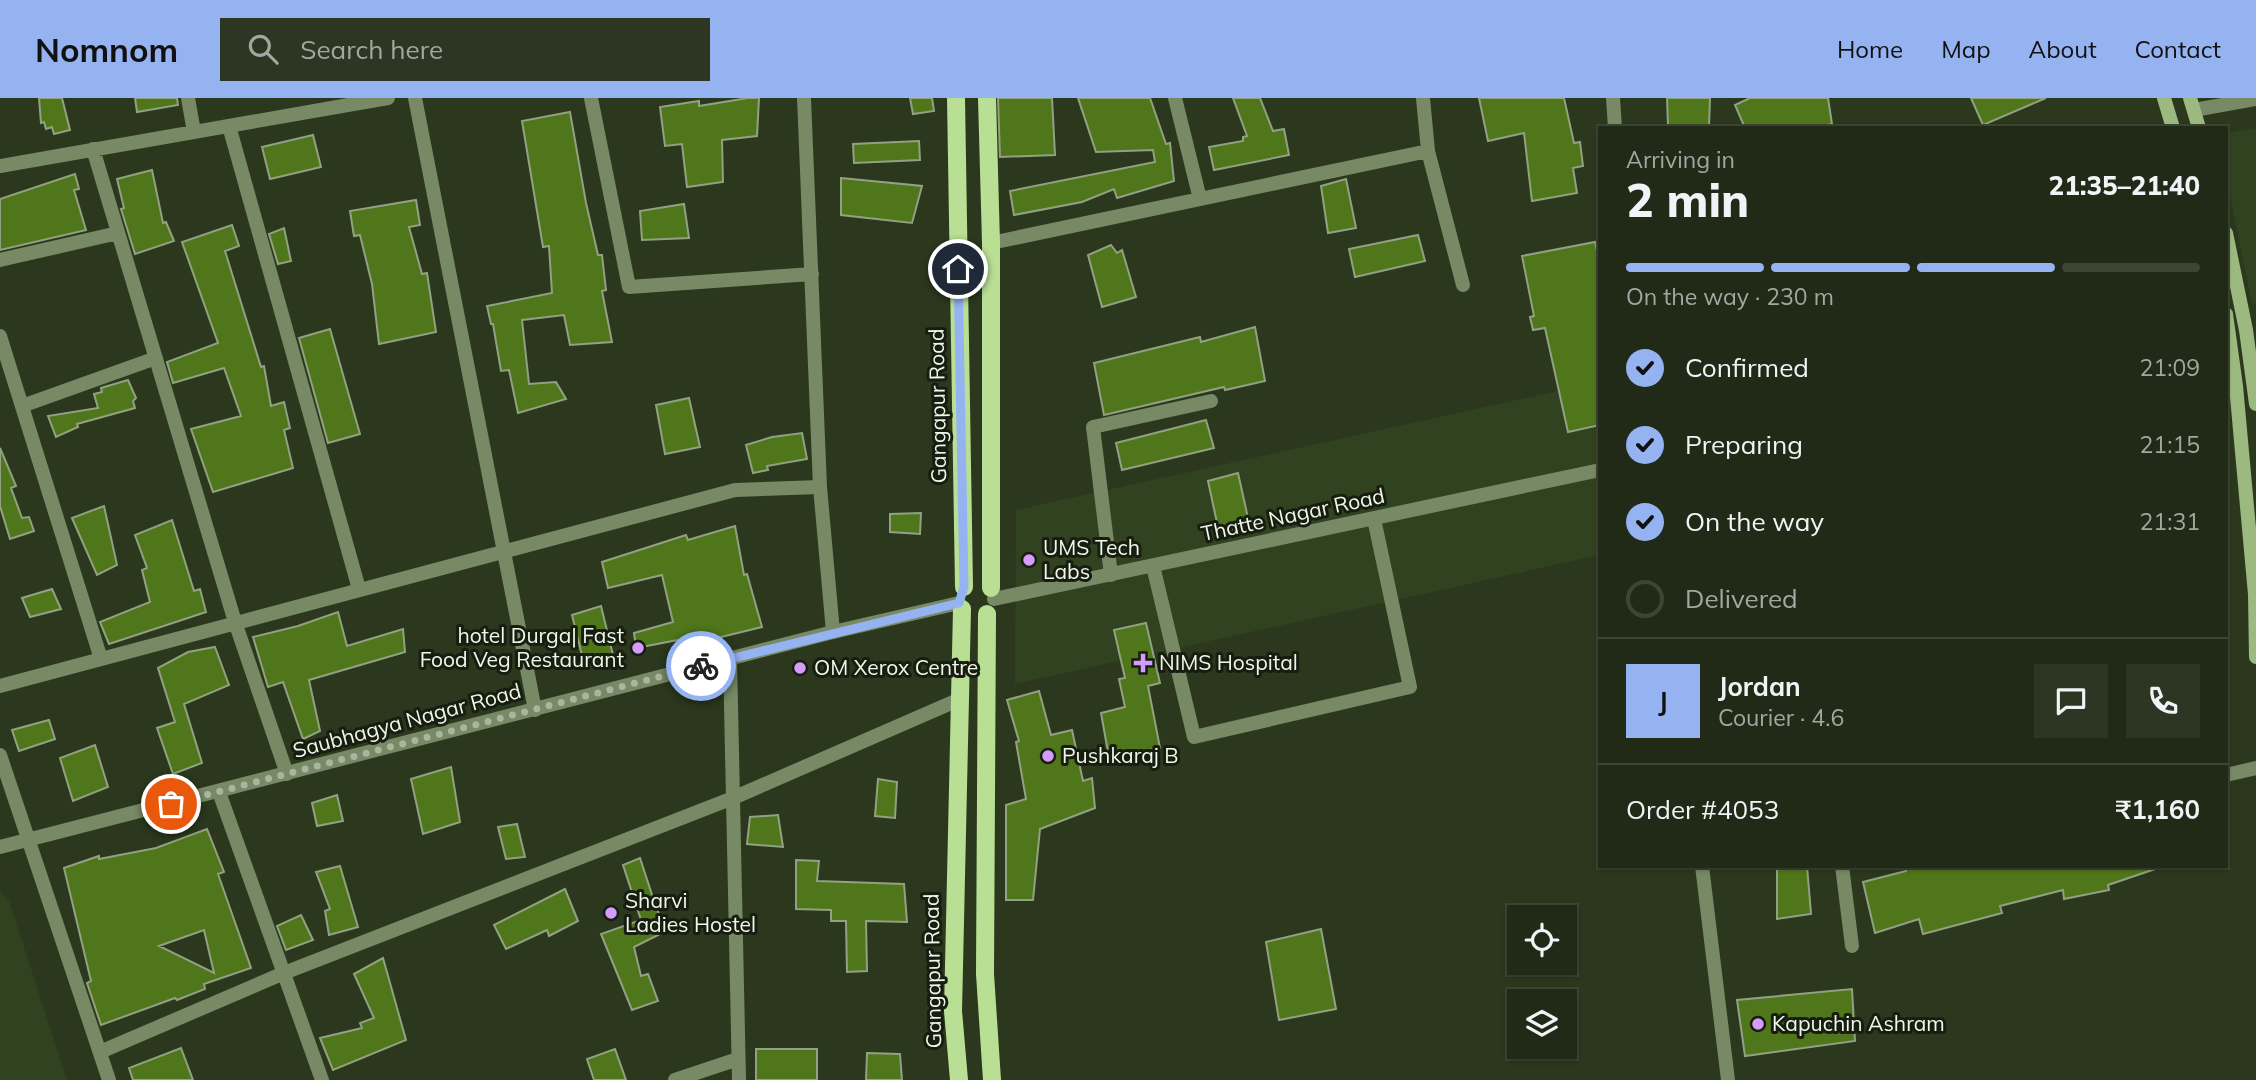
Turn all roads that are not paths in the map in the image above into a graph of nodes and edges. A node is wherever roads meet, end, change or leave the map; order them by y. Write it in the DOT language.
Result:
graph roads {
  1 [pos="187,98"];
  2 [pos="388,98"];
  3 [pos="415,98"];
  4 [pos="591,98"];
  5 [pos="804,98"];
  6 [pos="956,98"];
  7 [pos="986,98"];
  8 [pos="1175,98"];
  9 [pos="1423,98"];
  10 [pos="1613,98"];
  11 [pos="2164,98"];
  12 [pos="2256,99"];
  13 [pos="2192,104"];
  14 [pos="229,126"];
  15 [pos="1615,126"];
  16 [pos="2172,126"];
  17 [pos="2198,126"];
  18 [pos="194,132"];
  19 [pos="93,149"];
  20 [pos="1428,151"];
  21 [pos="0,166"];
  22 [pos="1200,199"];
  23 [pos="118,233"];
  24 [pos="2228,241"];
  25 [pos="991,243"];
  26 [pos="0,260"];
  27 [pos="812,274"];
  28 [pos="1463,285"];
  29 [pos="2251,329"];
  30 [pos="2228,333"];
  31 [pos="0,336"];
  32 [pos="2253,348"];
  33 [pos="2229,352"];
  34 [pos="156,358"];
  35 [pos="1211,401"];
  36 [pos="2256,404"];
  37 [pos="22,406"];
  38 [pos="1598,470"];
  39 [pos="820,487"];
  40 [pos="1374,519"];
  41 [pos="506,549"];
  42 [pos="1153,566"];
  43 [pos="1111,575"];
  44 [pos="359,589"];
  45 [pos="962,600"];
  46 [pos="991,600"];
  47 [pos="235,622"];
  48 [pos="833,632"];
  49 [pos="2256,657"];
  50 [pos="101,659"];
  51 [pos="730,659"];
  52 [pos="0,686"];
  53 [pos="958,700"];
  54 [pos="535,710"];
  55 [pos="0,755"];
  56 [pos="2256,768"];
  57 [pos="287,774"];
  58 [pos="2228,775"];
  59 [pos="219,792"];
  60 [pos="733,797"];
  61 [pos="29,842"];
  62 [pos="0,847"];
  63 [pos="1702,868"];
  64 [pos="1842,868"];
  65 [pos="1852,946"];
  66 [pos="284,973"];
  67 [pos="100,1052"];
  68 [pos="738,1059"];
  69 [pos="109,1080"];
  70 [pos="322,1080"];
  71 [pos="675,1080"];
  72 [pos="739,1080"];
  73 [pos="959,1080"];
  74 [pos="992,1080"];
  75 [pos="1728,1080"];
  1 -- 18 [label="street"];
  2 -- 14 [label="street"];
  3 -- 41 [label="street"];
  4 -- 27 [label="street"];
  5 -- 27 [label="street"];
  6 -- 45 [label="main road, Gangapur Road"];
  7 -- 25 [label="main road"];
  8 -- 22 [label="street"];
  9 -- 20 [label="street"];
  10 -- 15 [label="street"];
  11 -- 16 [label="main road"];
  12 -- 13 [label="street"];
  13 -- 17 [label="main road"];
  14 -- 18 [label="street"];
  14 -- 44 [label="street"];
  18 -- 19 [label="street"];
  19 -- 21 [label="street"];
  19 -- 23 [label="street"];
  20 -- 22 [label="street"];
  20 -- 28 [label="street"];
  22 -- 25 [label="street"];
  23 -- 26 [label="street"];
  23 -- 34 [label="street"];
  24 -- 29 [label="main road"];
  25 -- 46 [label="main road"];
  27 -- 39 [label="street"];
  29 -- 30 [label="main road"];
  29 -- 32 [label="main road"];
  30 -- 33 [label="main road"];
  31 -- 37 [label="street"];
  32 -- 33 [label="main road"];
  32 -- 36 [label="main road"];
  33 -- 49 [label="main road"];
  34 -- 37 [label="street"];
  34 -- 47 [label="street"];
  35 -- 43 [label="street"];
  37 -- 50 [label="street"];
  38 -- 40 [label="street, Thatte Nagar Road"];
  39 -- 41 [label="street"];
  39 -- 48 [label="street"];
  40 -- 42 [label="street, Thatte Nagar Road"];
  40 -- 42 [label="street"];
  41 -- 44 [label="street"];
  41 -- 54 [label="street"];
  42 -- 43 [label="street, Thatte Nagar Road"];
  43 -- 46 [label="street, Thatte Nagar Road"];
  44 -- 47 [label="street"];
  45 -- 46 [label="main road"];
  45 -- 46 [label="main road"];
  45 -- 48 [label="street, Saubhagya Nagar Road"];
  45 -- 53 [label="main road, Gangapur Road"];
  46 -- 74 [label="main road"];
  47 -- 50 [label="street"];
  47 -- 57 [label="street"];
  48 -- 51 [label="street, Saubhagya Nagar Road"];
  50 -- 52 [label="street"];
  51 -- 54 [label="street, Saubhagya Nagar Road"];
  51 -- 60 [label="street"];
  53 -- 60 [label="street"];
  53 -- 73 [label="main road, Gangapur Road"];
  54 -- 57 [label="street, Saubhagya Nagar Road"];
  55 -- 61 [label="street"];
  56 -- 58 [label="street"];
  57 -- 59 [label="street, Saubhagya Nagar Road"];
  59 -- 61 [label="street, Saubhagya Nagar Road"];
  59 -- 66 [label="street"];
  60 -- 66 [label="street"];
  60 -- 68 [label="street"];
  61 -- 62 [label="street, Saubhagya Nagar Road"];
  61 -- 67 [label="street"];
  63 -- 75 [label="street"];
  64 -- 65 [label="street"];
  66 -- 67 [label="street"];
  66 -- 70 [label="street"];
  67 -- 69 [label="street"];
  68 -- 71 [label="street"];
  68 -- 72 [label="street"];
}
